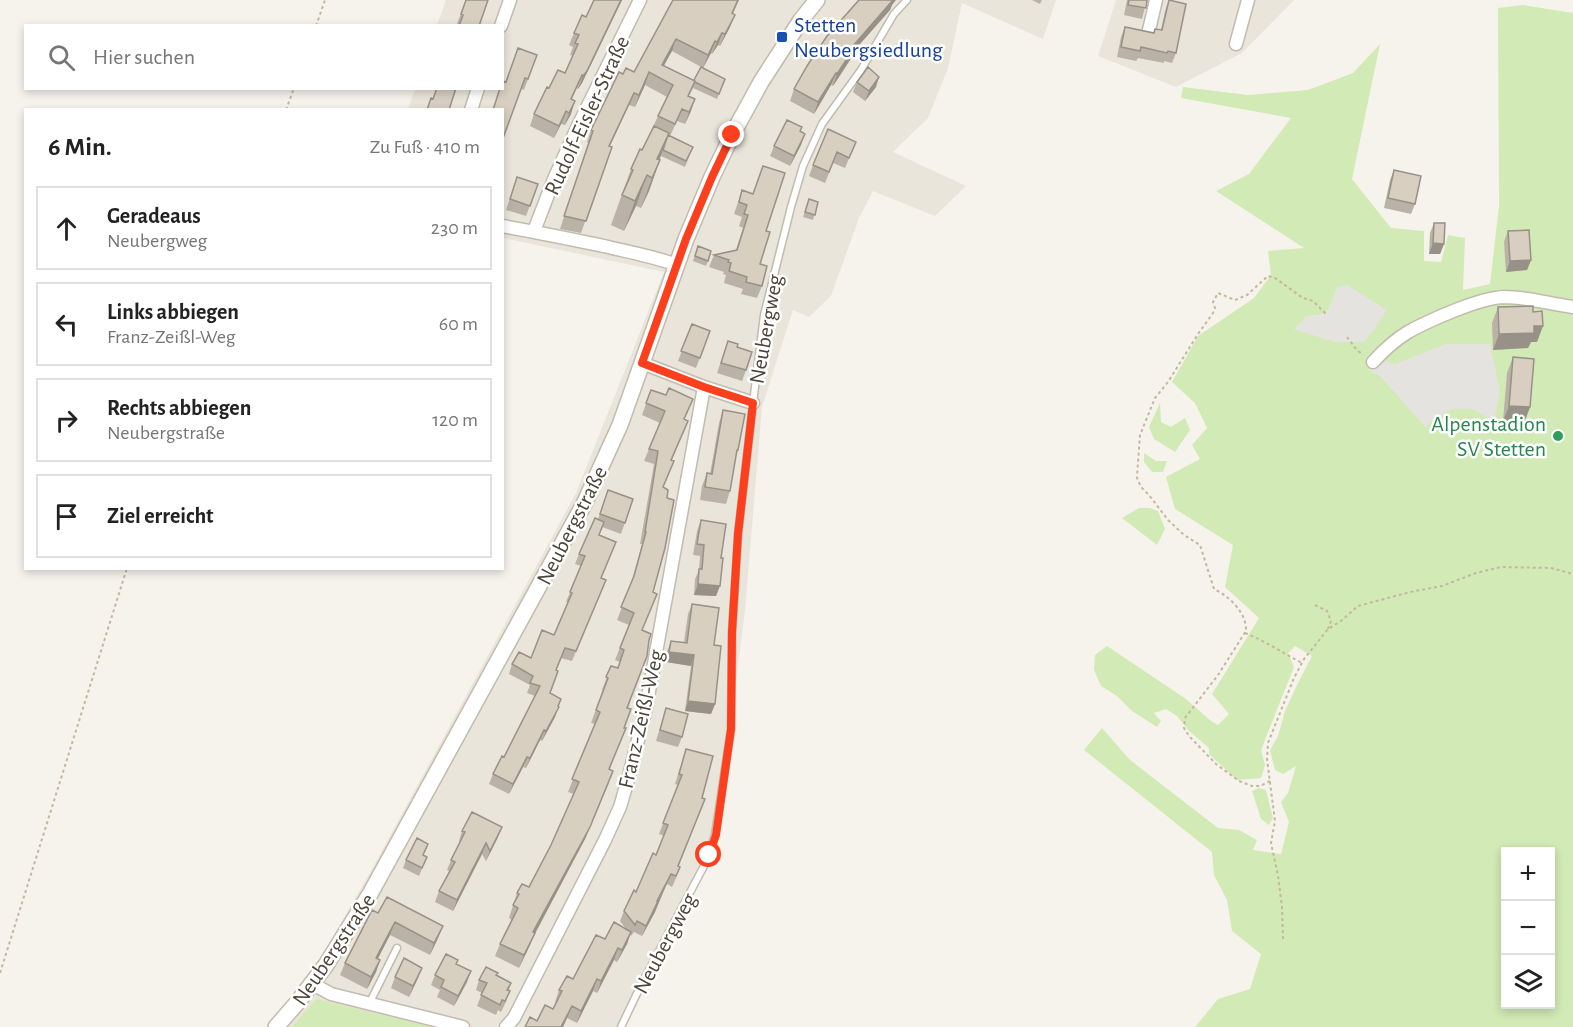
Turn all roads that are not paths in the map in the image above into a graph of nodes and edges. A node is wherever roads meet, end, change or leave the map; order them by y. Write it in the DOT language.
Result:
graph roads {
  1 [pos="510,0"];
  2 [pos="640,0"];
  3 [pos="907,0"];
  4 [pos="1156,0"];
  5 [pos="1248,0"];
  6 [pos="813,1"];
  7 [pos="502,24"];
  8 [pos="1149,30"];
  9 [pos="1236,44"];
  10 [pos="477,90"];
  11 [pos="472,108"];
  12 [pos="504,226"];
  13 [pos="534,231"];
  14 [pos="676,265"];
  15 [pos="1573,307"];
  16 [pos="1372,362"];
  17 [pos="642,363"];
  18 [pos="704,387"];
  19 [pos="753,403"];
  20 [pos="397,948"];
  21 [pos="313,984"];
  22 [pos="369,1004"];
  23 [pos="276,1027"];
  24 [pos="463,1027"];
  25 [pos="506,1027"];
  26 [pos="621,1027"];
  1 -- 7 [label="street"];
  2 -- 13 [label="street, Rudolf-Eisler-Straße"];
  3 -- 19 [label="lane, Neubergweg"];
  4 -- 8 [label="street"];
  5 -- 9 [label="street"];
  6 -- 14 [label="street, Neubergstraße"];
  10 -- 11 [label="street"];
  12 -- 13 [label="street"];
  13 -- 14 [label="street"];
  14 -- 17 [label="street, Neubergstraße"];
  15 -- 16 [label="street"];
  17 -- 18 [label="street"];
  17 -- 21 [label="street, Neubergstraße"];
  18 -- 19 [label="street"];
  18 -- 25 [label="street, Franz-Zeißl-Weg"];
  19 -- 26 [label="lane, Neubergweg"];
  20 -- 22 [label="lane"];
  21 -- 22 [label="street"];
  21 -- 23 [label="street, Neubergstraße"];
  22 -- 24 [label="street"];
}
